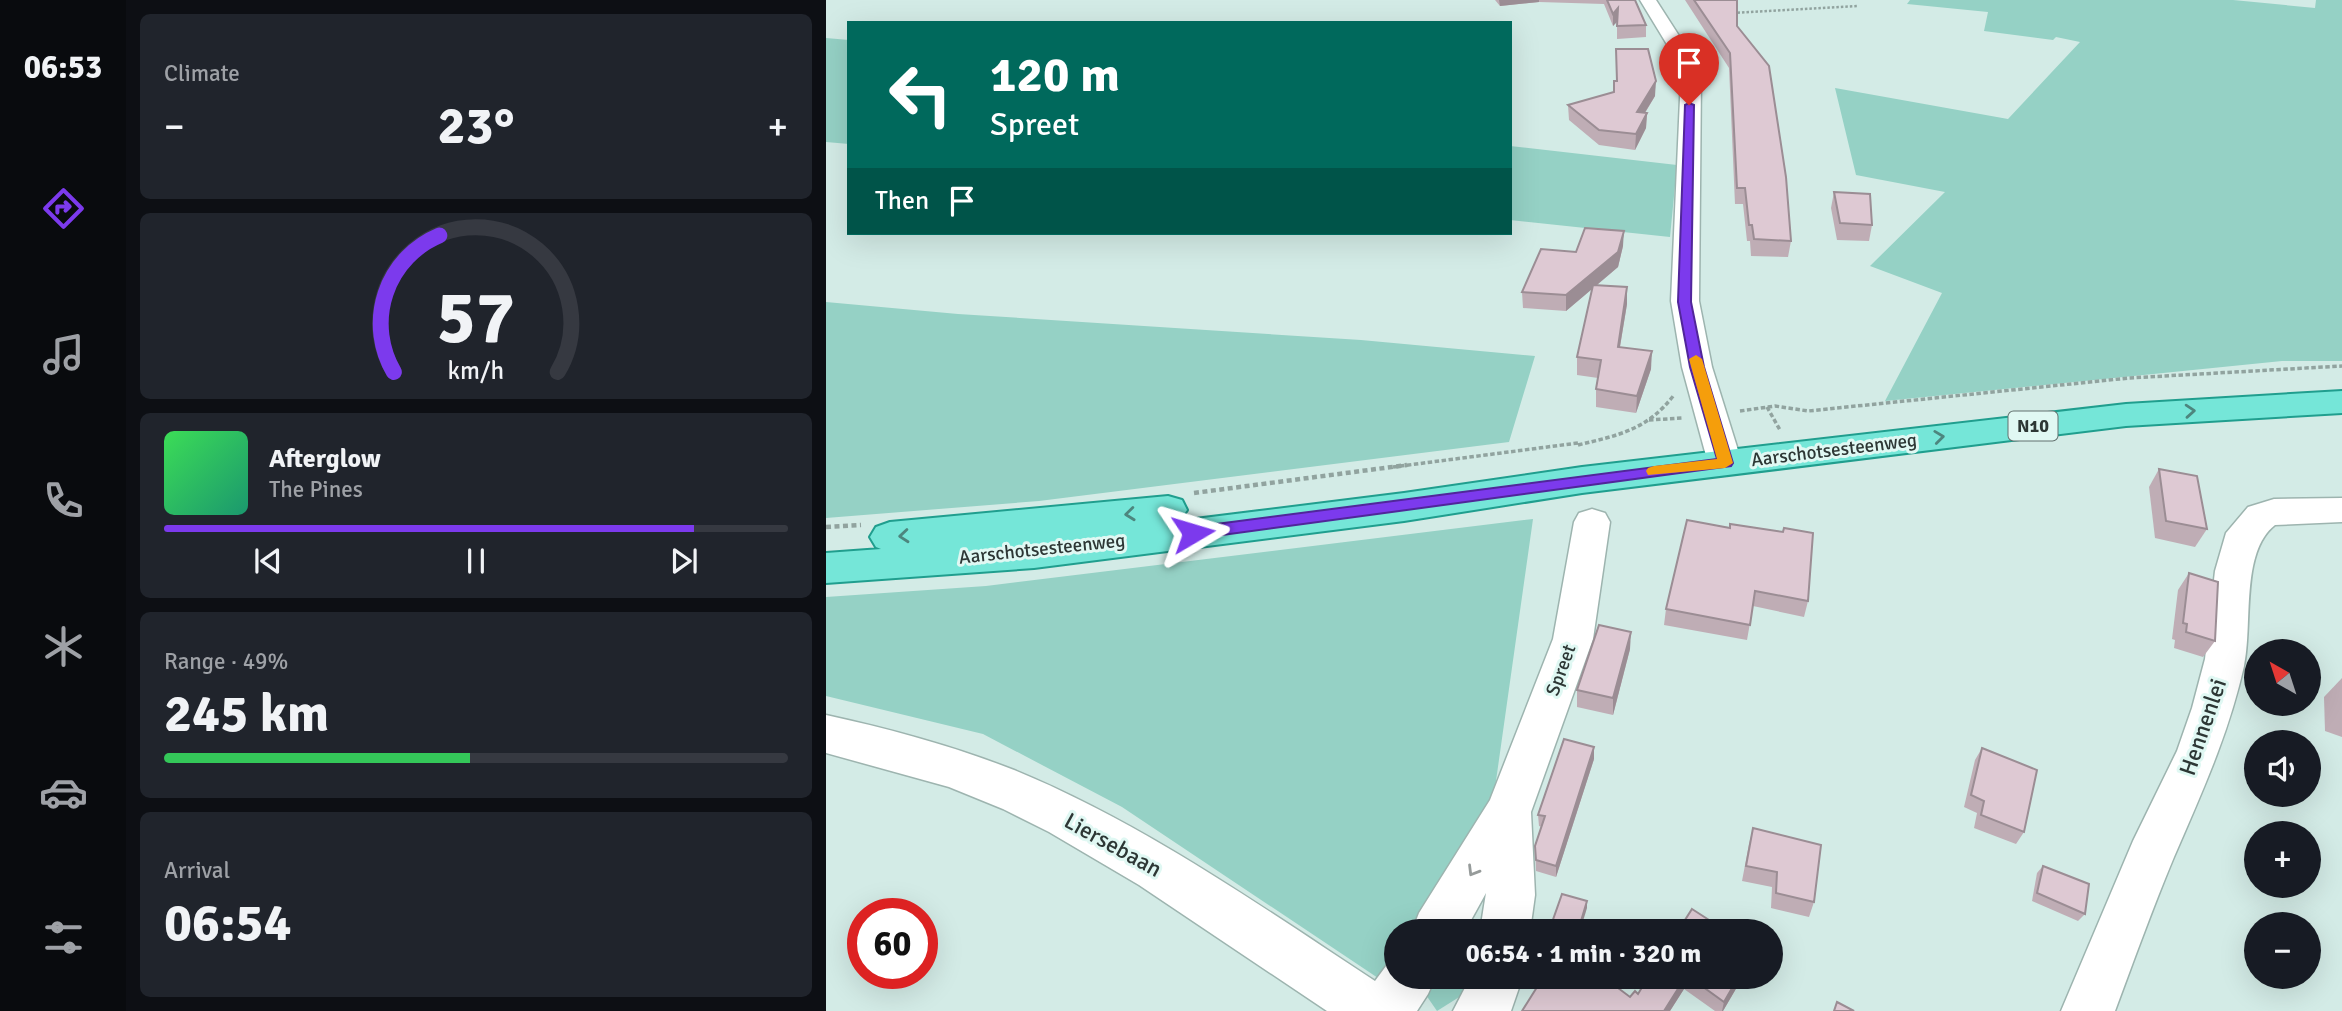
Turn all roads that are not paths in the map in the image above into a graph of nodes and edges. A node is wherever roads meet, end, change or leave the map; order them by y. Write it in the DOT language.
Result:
graph roads {
  1 [pos="1648,0"];
  2 [pos="2342,377"];
  3 [pos="2342,402"];
  4 [pos="1717,439"];
  5 [pos="2342,510"];
  6 [pos="1592,522"];
  7 [pos="826,543"];
  8 [pos="826,568"];
  9 [pos="826,734"];
  10 [pos="1508,812"];
  11 [pos="1444,919"];
  12 [pos="1507,919"];
  13 [pos="1401,989"];
  14 [pos="1494,989"];
  15 [pos="1373,1011"];
  16 [pos="1385,1011"];
  17 [pos="1480,1011"];
  18 [pos="2088,1011"];
  1 -- 4 [label="street"];
  2 -- 4 [label="main road, Aarschotsesteenweg / N10"];
  4 -- 3 [label="main road, Aarschotsesteenweg / N10, one-way"];
  4 -- 7 [label="main road, Aarschotsesteenweg / N10, one-way"];
  4 -- 8 [label="main road, Aarschotsesteenweg / N10"];
  5 -- 18 [label="street, Hennenlei"];
  6 -- 10 [label="street, Spreet"];
  9 -- 15 [label="street, Liersebaan"];
  10 -- 11 [label="street, Spreet, one-way"];
  10 -- 12 [label="street, Spreet"];
  13 -- 16 [label="street"];
  14 -- 17 [label="street"];
}
